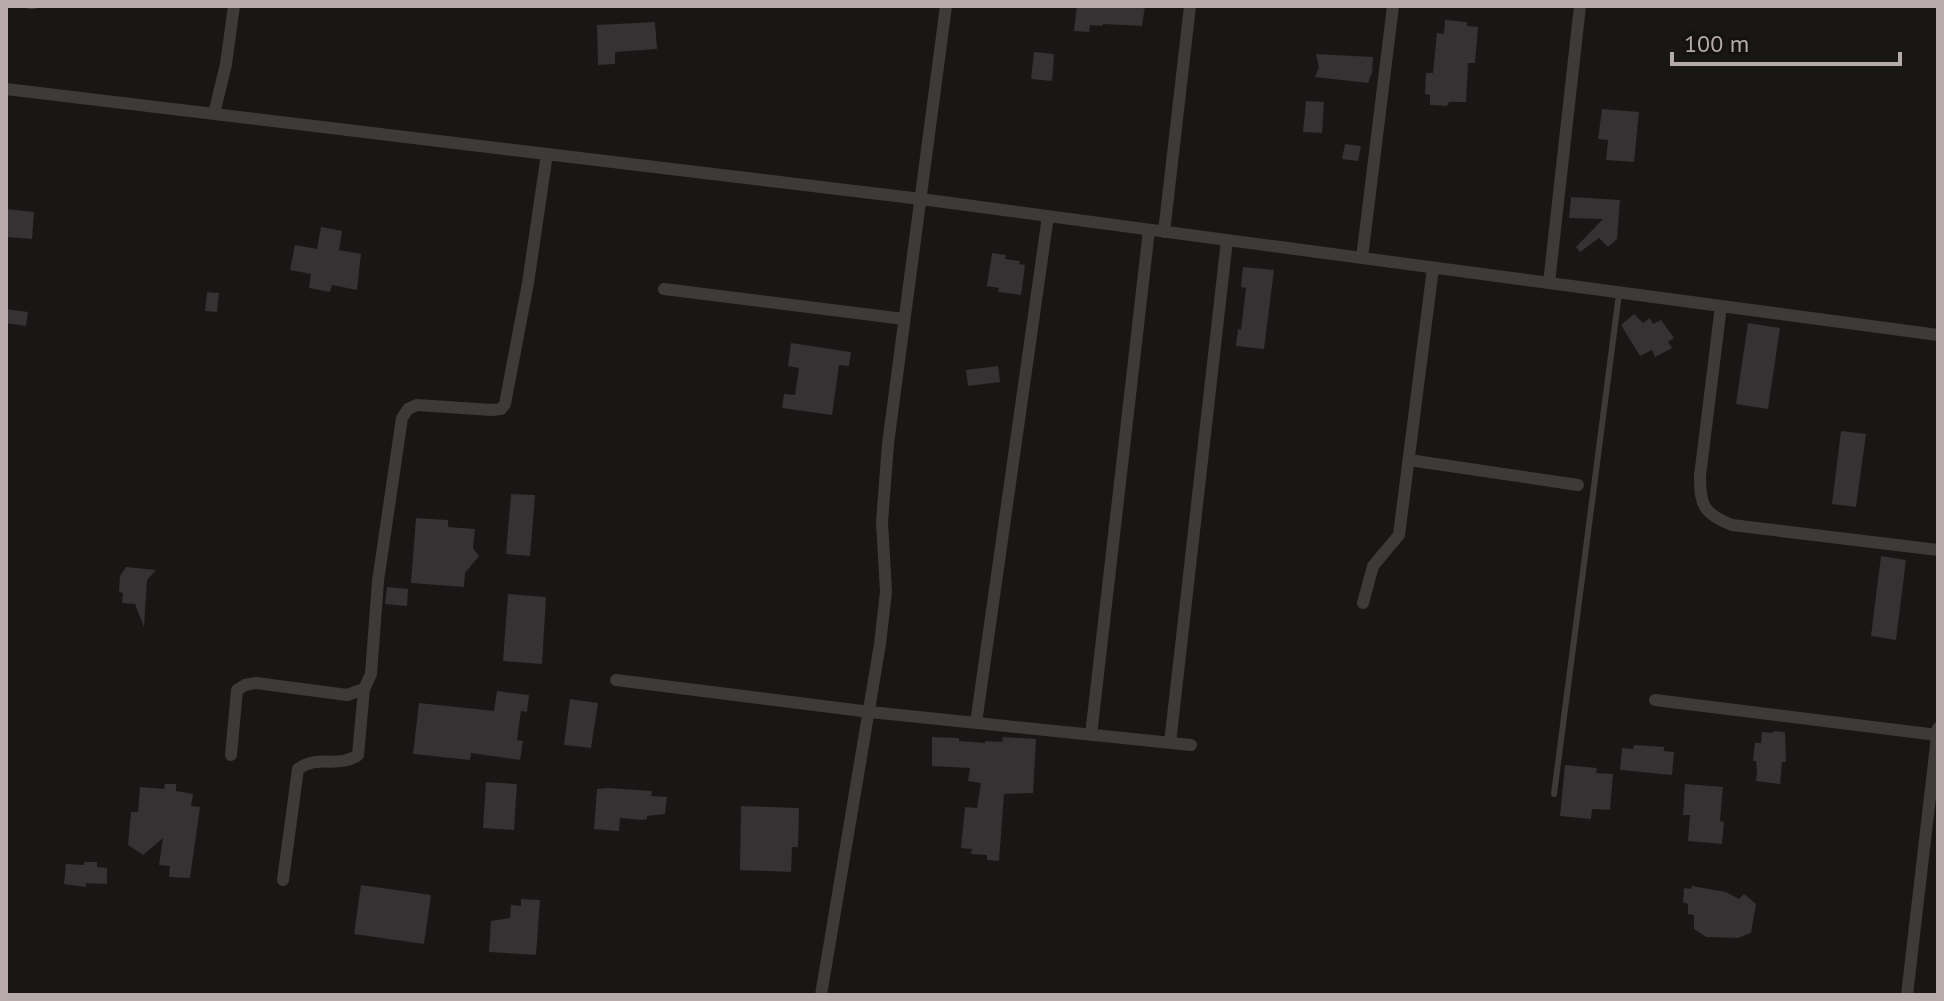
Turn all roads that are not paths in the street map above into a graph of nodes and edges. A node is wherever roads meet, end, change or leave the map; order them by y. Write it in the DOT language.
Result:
graph roads {
  1 [pos="234,6"];
  2 [pos="946,6"];
  3 [pos="1190,6"];
  4 [pos="1393,6"];
  5 [pos="1580,6"];
  6 [pos="6,89"];
  7 [pos="214,114"];
  8 [pos="547,154"];
  9 [pos="921,199"];
  10 [pos="1048,216"];
  11 [pos="1149,230"];
  12 [pos="1164,232"];
  13 [pos="1227,240"];
  14 [pos="1362,258"];
  15 [pos="1433,268"];
  16 [pos="1549,283"];
  17 [pos="664,289"];
  18 [pos="1619,292"];
  19 [pos="1721,306"];
  20 [pos="904,319"];
  21 [pos="1938,335"];
  22 [pos="1409,460"];
  23 [pos="1578,485"];
  24 [pos="1938,550"];
  25 [pos="1363,603"];
  26 [pos="616,680"];
  27 [pos="364,689"];
  28 [pos="1655,700"];
  29 [pos="870,712"];
  30 [pos="976,723"];
  31 [pos="1938,728"];
  32 [pos="1091,735"];
  33 [pos="1937,735"];
  34 [pos="1170,743"];
  35 [pos="1191,745"];
  36 [pos="231,755"];
  37 [pos="1554,794"];
  38 [pos="283,880"];
  39 [pos="821,995"];
  40 [pos="1907,995"];
  1 -- 7 [label="street"];
  2 -- 9 [label="street"];
  3 -- 12 [label="street"];
  4 -- 14 [label="street"];
  5 -- 16 [label="street"];
  6 -- 7 [label="street"];
  7 -- 8 [label="street"];
  8 -- 9 [label="street"];
  8 -- 27 [label="street"];
  9 -- 10 [label="street"];
  9 -- 20 [label="street"];
  10 -- 11 [label="street"];
  10 -- 30 [label="street"];
  11 -- 12 [label="street"];
  11 -- 32 [label="street"];
  12 -- 13 [label="street"];
  13 -- 14 [label="street"];
  13 -- 34 [label="street"];
  14 -- 15 [label="street"];
  15 -- 16 [label="street"];
  15 -- 22 [label="street"];
  16 -- 18 [label="street"];
  17 -- 20 [label="street"];
  18 -- 19 [label="street"];
  18 -- 37 [label="lane"];
  19 -- 21 [label="street"];
  19 -- 24 [label="street"];
  20 -- 29 [label="street"];
  22 -- 23 [label="street"];
  22 -- 25 [label="street"];
  26 -- 29 [label="street"];
  27 -- 36 [label="street"];
  27 -- 38 [label="street"];
  28 -- 33 [label="street"];
  29 -- 30 [label="street"];
  29 -- 39 [label="street"];
  30 -- 32 [label="street"];
  31 -- 33 [label="street"];
  32 -- 34 [label="street"];
  33 -- 40 [label="street"];
  34 -- 35 [label="street"];
}
